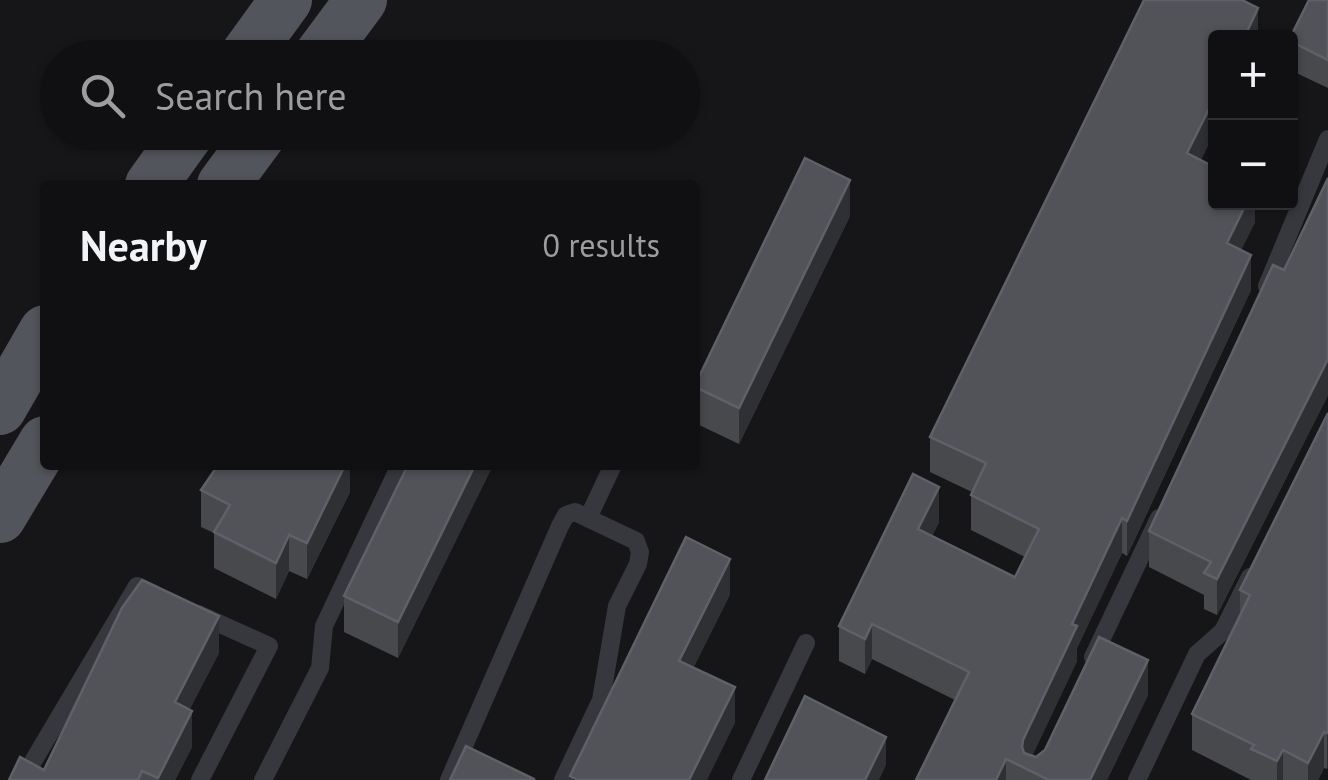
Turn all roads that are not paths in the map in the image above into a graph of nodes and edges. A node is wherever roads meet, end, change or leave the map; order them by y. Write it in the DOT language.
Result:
graph roads {
  1 [pos="286,0"];
  2 [pos="362,0"];
  3 [pos="257,40"];
  4 [pos="332,40"];
  5 [pos="1328,138"];
  6 [pos="176,150"];
  7 [pos="248,150"];
  8 [pos="154,180"];
  9 [pos="226,180"];
  10 [pos="1258,306"];
  11 [pos="40,340"];
  12 [pos="0,409"];
  13 [pos="40,450"];
  14 [pos="398,470"];
  15 [pos="612,470"];
  16 [pos="1168,498"];
  17 [pos="0,516"];
  18 [pos="588,518"];
  19 [pos="1260,558"];
  20 [pos="806,643"];
  21 [pos="1088,668"];
  22 [pos="22,780"];
  23 [pos="200,780"];
  24 [pos="263,780"];
  25 [pos="449,780"];
  26 [pos="563,780"];
  27 [pos="740,780"];
  28 [pos="1137,780"];
  1 -- 3 [label="main road"];
  2 -- 4 [label="main road"];
  5 -- 10 [label="lane"];
  6 -- 8 [label="main road"];
  7 -- 9 [label="main road"];
  11 -- 12 [label="main road"];
  13 -- 17 [label="main road"];
  14 -- 24 [label="lane"];
  15 -- 18 [label="lane"];
  16 -- 21 [label="lane"];
  18 -- 25 [label="lane"];
  18 -- 26 [label="lane"];
  19 -- 28 [label="lane"];
  20 -- 27 [label="lane"];
  22 -- 23 [label="lane"];
}
